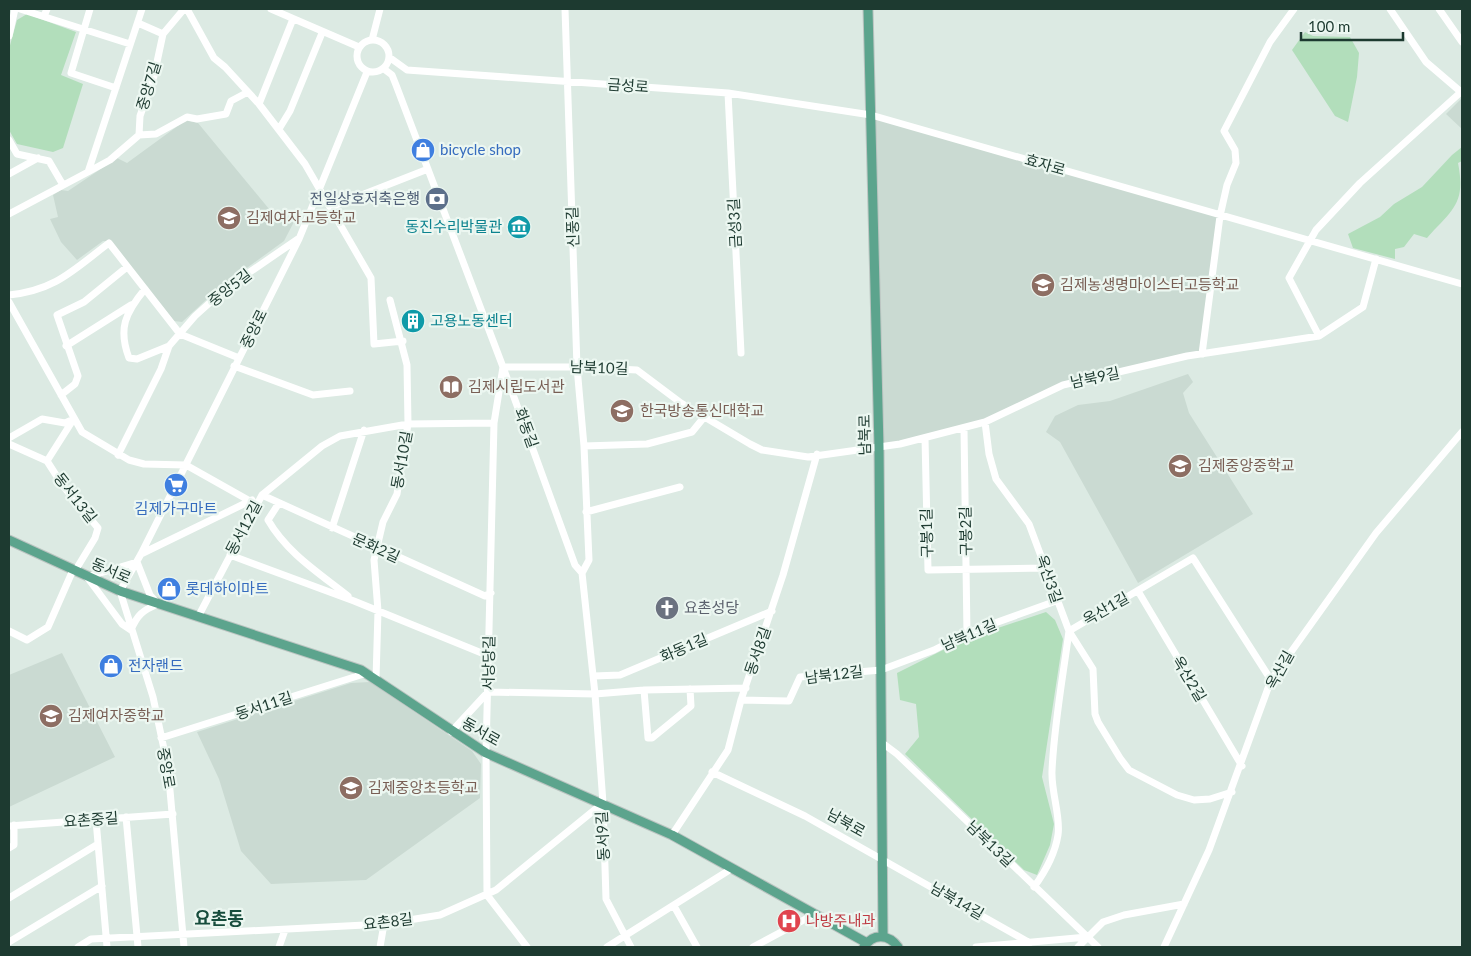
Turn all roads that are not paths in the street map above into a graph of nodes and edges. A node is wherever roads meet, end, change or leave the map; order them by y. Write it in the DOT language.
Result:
graph roads {
  1 [pos="15,9"];
  2 [pos="20,9"];
  3 [pos="90,9"];
  4 [pos="142,9"];
  5 [pos="186,9"];
  6 [pos="272,9"];
  7 [pos="380,9"];
  8 [pos="565,9"];
  9 [pos="868,9"];
  10 [pos="1294,9"];
  11 [pos="1390,9"];
  12 [pos="1439,9"];
  13 [pos="45,12"];
  14 [pos="284,12"];
  15 [pos="294,19"];
  16 [pos="138,23"];
  17 [pos="84,29"];
  18 [pos="322,33"];
  19 [pos="163,34"];
  20 [pos="9,36"];
  21 [pos="372,40"];
  22 [pos="1462,42"];
  23 [pos="130,44"];
  24 [pos="359,47"];
  25 [pos="389,57"];
  26 [pos="384,69"];
  27 [pos="367,72"];
  28 [pos="569,82"];
  29 [pos="116,88"];
  30 [pos="248,92"];
  31 [pos="1462,92"];
  32 [pos="728,93"];
  33 [pos="259,104"];
  34 [pos="871,115"];
  35 [pos="279,129"];
  36 [pos="139,136"];
  37 [pos="9,140"];
  38 [pos="38,158"];
  39 [pos="428,169"];
  40 [pos="88,172"];
  41 [pos="9,174"];
  42 [pos="63,185"];
  43 [pos="319,190"];
  44 [pos="331,207"];
  45 [pos="9,214"];
  46 [pos="1220,216"];
  47 [pos="299,239"];
  48 [pos="1309,241"];
  49 [pos="1376,260"];
  50 [pos="127,267"];
  51 [pos="1462,284"];
  52 [pos="145,289"];
  53 [pos="9,294"];
  54 [pos="390,300"];
  55 [pos="9,302"];
  56 [pos="131,305"];
  57 [pos="180,334"];
  58 [pos="1319,336"];
  59 [pos="402,341"];
  60 [pos="66,346"];
  61 [pos="169,346"];
  62 [pos="741,353"];
  63 [pos="1202,354"];
  64 [pos="239,358"];
  65 [pos="234,366"];
  66 [pos="504,367"];
  67 [pos="577,367"];
  68 [pos="350,390"];
  69 [pos="61,395"];
  70 [pos="705,416"];
  71 [pos="74,419"];
  72 [pos="985,422"];
  73 [pos="494,423"];
  74 [pos="408,424"];
  75 [pos="964,429"];
  76 [pos="364,430"];
  77 [pos="1462,432"];
  78 [pos="9,438"];
  79 [pos="925,438"];
  80 [pos="9,444"];
  81 [pos="584,446"];
  82 [pos="879,447"];
  83 [pos="817,454"];
  84 [pos="118,455"];
  85 [pos="47,461"];
  86 [pos="186,465"];
  87 [pos="680,487"];
  88 [pos="262,495"];
  89 [pos="250,501"];
  90 [pos="279,503"];
  91 [pos="586,512"];
  92 [pos="332,528"];
  93 [pos="9,540"];
  94 [pos="376,549"];
  95 [pos="141,554"];
  96 [pos="230,555"];
  97 [pos="137,562"];
  98 [pos="1045,568"];
  99 [pos="967,569"];
  100 [pos="74,571"];
  101 [pos="582,573"];
  102 [pos="87,577"];
  103 [pos="120,591"];
  104 [pos="1138,591"];
  105 [pos="491,593"];
  106 [pos="354,601"];
  107 [pos="1056,601"];
  108 [pos="158,604"];
  109 [pos="772,610"];
  110 [pos="378,611"];
  111 [pos="198,617"];
  112 [pos="131,630"];
  113 [pos="9,631"];
  114 [pos="1069,631"];
  115 [pos="967,633"];
  116 [pos="489,656"];
  117 [pos="881,670"];
  118 [pos="367,673"];
  119 [pos="594,676"];
  120 [pos="376,679"];
  121 [pos="1271,680"];
  122 [pos="746,688"];
  123 [pos="690,689"];
  124 [pos="644,690"];
  125 [pos="488,692"];
  126 [pos="595,694"];
  127 [pos="741,700"];
  128 [pos="452,732"];
  129 [pos="161,738"];
  130 [pos="881,742"];
  131 [pos="486,752"];
  132 [pos="1242,766"];
  133 [pos="712,772"];
  134 [pos="1232,792"];
  135 [pos="603,803"];
  136 [pos="173,814"];
  137 [pos="126,818"];
  138 [pos="96,820"];
  139 [pos="12,826"];
  140 [pos="672,835"];
  141 [pos="98,844"];
  142 [pos="12,847"];
  143 [pos="884,860"];
  144 [pos="731,868"];
  145 [pos="102,886"];
  146 [pos="1034,887"];
  147 [pos="487,895"];
  148 [pos="9,898"];
  149 [pos="1184,904"];
  150 [pos="674,906"];
  151 [pos="816,914"];
  152 [pos="384,924"];
  153 [pos="285,930"];
  154 [pos="182,933"];
  155 [pos="137,935"];
  156 [pos="625,935"];
  157 [pos="883,937"];
  158 [pos="106,938"];
  159 [pos="1087,938"];
  160 [pos="9,942"];
  161 [pos="1030,943"];
  162 [pos="866,945"];
  163 [pos="78,947"];
  164 [pos="107,947"];
  165 [pos="138,947"];
  166 [pos="184,947"];
  167 [pos="279,947"];
  168 [pos="380,947"];
  169 [pos="527,947"];
  170 [pos="607,947"];
  171 [pos="632,947"];
  172 [pos="697,947"];
  173 [pos="753,947"];
  174 [pos="898,947"];
  175 [pos="976,947"];
  176 [pos="1078,947"];
  177 [pos="1098,947"];
  178 [pos="1164,947"];
  1 -- 20 [label="street"];
  2 -- 13 [label="street"];
  3 -- 17 [label="street"];
  4 -- 16 [label="street"];
  5 -- 19 [label="street, 중앙7길"];
  5 -- 30 [label="street, 중앙7길"];
  6 -- 14 [label="street"];
  7 -- 21 [label="street"];
  8 -- 28 [label="street, 신풍길"];
  9 -- 34 [label="main road, 남북로"];
  10 -- 46 [label="street"];
  11 -- 31 [label="street"];
  12 -- 22 [label="street"];
  13 -- 17 [label="street"];
  14 -- 15 [label="street"];
  15 -- 18 [label="street"];
  15 -- 33 [label="street"];
  16 -- 19 [label="street"];
  16 -- 23 [label="street"];
  17 -- 23 [label="street"];
  17 -- 29 [label="street"];
  18 -- 24 [label="street"];
  18 -- 35 [label="street"];
  19 -- 36 [label="street, 중앙7길"];
  21 -- 24 [label="street"];
  21 -- 25 [label="street"];
  23 -- 29 [label="street"];
  24 -- 27 [label="street"];
  25 -- 26 [label="street"];
  25 -- 28 [label="street, 금성로"];
  26 -- 27 [label="street"];
  26 -- 39 [label="street, 화동길"];
  27 -- 43 [label="street, 중앙로"];
  28 -- 32 [label="street, 금성로"];
  28 -- 67 [label="street, 신풍길"];
  29 -- 40 [label="street"];
  30 -- 33 [label="street, 중앙7길"];
  30 -- 36 [label="street, 중앙7길"];
  31 -- 48 [label="street"];
  32 -- 34 [label="street, 금성로"];
  32 -- 62 [label="street, 금성3길"];
  33 -- 35 [label="street, 중앙7길"];
  34 -- 46 [label="street, 효자로"];
  34 -- 82 [label="main road, 남북로"];
  35 -- 43 [label="street, 중앙7길"];
  36 -- 40 [label="street"];
  37 -- 38 [label="street"];
  38 -- 41 [label="street"];
  38 -- 42 [label="street"];
  39 -- 44 [label="street"];
  39 -- 66 [label="street, 화동길"];
  40 -- 42 [label="street"];
  42 -- 45 [label="street"];
  43 -- 44 [label="street"];
  43 -- 47 [label="street, 중앙로"];
  44 -- 59 [label="street"];
  46 -- 48 [label="street, 효자로"];
  46 -- 63 [label="street"];
  47 -- 57 [label="street, 중앙5길"];
  47 -- 64 [label="street, 중앙로"];
  48 -- 49 [label="street, 효자로"];
  48 -- 58 [label="street"];
  49 -- 51 [label="street, 효자로"];
  49 -- 58 [label="street"];
  50 -- 52 [label="street"];
  50 -- 53 [label="street"];
  50 -- 60 [label="street"];
  52 -- 56 [label="street"];
  52 -- 57 [label="street"];
  54 -- 59 [label="street, 동서10길"];
  55 -- 69 [label="street"];
  56 -- 60 [label="street"];
  56 -- 61 [label="street, 중앙5길"];
  57 -- 61 [label="street, 중앙5길"];
  57 -- 64 [label="street"];
  58 -- 63 [label="street, 남북9길"];
  59 -- 74 [label="street, 동서10길"];
  60 -- 69 [label="street"];
  61 -- 84 [label="street, 중앙5길"];
  63 -- 72 [label="street, 남북9길"];
  64 -- 65 [label="street, 중앙로"];
  65 -- 68 [label="street"];
  65 -- 86 [label="street, 중앙로"];
  66 -- 67 [label="street, 남북10길"];
  66 -- 73 [label="street, 서낭당길"];
  66 -- 101 [label="street, 화동길"];
  67 -- 70 [label="street, 남북10길"];
  67 -- 81 [label="street, 신풍길"];
  69 -- 71 [label="street"];
  70 -- 81 [label="street"];
  70 -- 83 [label="street, 남북10길"];
  71 -- 78 [label="street"];
  71 -- 84 [label="street"];
  71 -- 85 [label="street"];
  72 -- 75 [label="street, 남북9길"];
  72 -- 98 [label="street, 옥산3길"];
  73 -- 74 [label="street, 동서12길"];
  73 -- 105 [label="street, 서낭당길"];
  74 -- 76 [label="street, 동서12길"];
  74 -- 94 [label="street, 동서10길"];
  75 -- 79 [label="street, 남북9길"];
  75 -- 99 [label="street, 구봉2길"];
  76 -- 88 [label="street, 동서12길"];
  76 -- 92 [label="street"];
  77 -- 121 [label="street, 옥산길"];
  79 -- 82 [label="street, 남북9길"];
  79 -- 99 [label="street, 구봉1길"];
  80 -- 85 [label="street, 동서13길"];
  81 -- 91 [label="street, 신풍길"];
  82 -- 83 [label="street, 남북10길"];
  82 -- 117 [label="main road, 남북로"];
  83 -- 109 [label="street, 동서8길"];
  84 -- 86 [label="street"];
  85 -- 100 [label="street, 동서13길"];
  86 -- 89 [label="street"];
  86 -- 95 [label="street, 중앙로"];
  87 -- 91 [label="street"];
  88 -- 89 [label="street"];
  88 -- 90 [label="street, 문화2길"];
  88 -- 96 [label="street, 동서12길"];
  89 -- 95 [label="street"];
  90 -- 92 [label="street, 문화2길"];
  90 -- 106 [label="street"];
  91 -- 101 [label="street, 신풍길"];
  92 -- 94 [label="street, 문화2길"];
  93 -- 100 [label="main road, 동서로"];
  94 -- 105 [label="street, 문화2길"];
  94 -- 110 [label="street, 동서10길"];
  95 -- 97 [label="street, 중앙로"];
  96 -- 106 [label="street"];
  96 -- 111 [label="street, 동서12길"];
  97 -- 102 [label="street"];
  97 -- 103 [label="street, 중앙로"];
  97 -- 108 [label="street"];
  98 -- 99 [label="street, 구봉1길"];
  98 -- 107 [label="street, 옥산3길"];
  99 -- 115 [label="street, 구봉2길"];
  100 -- 102 [label="main road, 동서로"];
  100 -- 113 [label="street, 동서로"];
  101 -- 119 [label="street, 화동길"];
  102 -- 103 [label="main road, 동서로"];
  102 -- 112 [label="street"];
  103 -- 108 [label="main road, 동서로"];
  103 -- 112 [label="street, 중앙로"];
  104 -- 114 [label="street, 옥산1길"];
  104 -- 121 [label="street, 옥산1길"];
  104 -- 132 [label="street, 옥산2길"];
  105 -- 116 [label="street, 서낭당길"];
  106 -- 110 [label="street"];
  107 -- 114 [label="street, 옥산3길"];
  107 -- 115 [label="street, 남북11길"];
  108 -- 111 [label="main road, 동서로"];
  108 -- 112 [label="street"];
  109 -- 119 [label="street, 화동1길"];
  109 -- 122 [label="street, 동서8길"];
  110 -- 116 [label="street"];
  110 -- 120 [label="street, 동서10길"];
  111 -- 118 [label="main road, 동서로"];
  112 -- 129 [label="street, 중앙로"];
  114 -- 134 [label="street, 옥산3길"];
  114 -- 146 [label="street, 옥산1길"];
  115 -- 117 [label="street, 남북11길"];
  116 -- 125 [label="street, 서낭당길"];
  117 -- 127 [label="street, 남북12길"];
  117 -- 130 [label="main road, 남북로"];
  118 -- 120 [label="main road, 동서로"];
  118 -- 129 [label="street, 동서11길"];
  119 -- 126 [label="street, 화동길"];
  120 -- 128 [label="main road, 동서로"];
  121 -- 132 [label="street, 옥산길"];
  122 -- 123 [label="street"];
  122 -- 127 [label="street, 동서8길"];
  123 -- 124 [label="street"];
  123 -- 124 [label="street"];
  124 -- 126 [label="street"];
  125 -- 126 [label="street"];
  125 -- 128 [label="street"];
  125 -- 131 [label="street, 서낭당길"];
  126 -- 135 [label="street, 화동길"];
  127 -- 133 [label="street, 동서8길"];
  128 -- 131 [label="main road, 동서로"];
  129 -- 136 [label="street, 중앙로"];
  130 -- 143 [label="main road, 남북로"];
  130 -- 146 [label="street, 남북13길"];
  131 -- 135 [label="main road, 동서로"];
  131 -- 147 [label="street, 서낭당길"];
  132 -- 134 [label="street, 옥산길"];
  133 -- 140 [label="street, 동서8길"];
  133 -- 143 [label="street, 남북로"];
  134 -- 149 [label="street, 옥산길"];
  135 -- 140 [label="main road, 동서로"];
  135 -- 147 [label="street, 동서9길"];
  135 -- 156 [label="street, 동서9길"];
  136 -- 137 [label="street, 요촌중길"];
  136 -- 154 [label="street, 중앙로"];
  137 -- 138 [label="street, 요촌중길"];
  137 -- 155 [label="street"];
  138 -- 139 [label="street, 요촌중길"];
  138 -- 141 [label="street"];
  139 -- 142 [label="street"];
  140 -- 144 [label="main road, 동서로"];
  141 -- 145 [label="street"];
  141 -- 148 [label="street"];
  143 -- 157 [label="main road, 남북로"];
  143 -- 161 [label="street, 남북14길"];
  144 -- 150 [label="street"];
  144 -- 151 [label="main road, 동서로"];
  145 -- 158 [label="street"];
  145 -- 160 [label="street"];
  146 -- 159 [label="street, 남북13길"];
  147 -- 152 [label="street, 요촌8길"];
  147 -- 169 [label="street"];
  149 -- 159 [label="street"];
  149 -- 178 [label="street, 옥산길"];
  150 -- 156 [label="street"];
  150 -- 172 [label="street"];
  151 -- 162 [label="main road, 동서로"];
  151 -- 173 [label="street"];
  152 -- 153 [label="street, 요촌8길"];
  152 -- 168 [label="street"];
  153 -- 154 [label="street, 요촌8길"];
  153 -- 167 [label="street"];
  154 -- 155 [label="street"];
  154 -- 166 [label="street, 중앙로"];
  155 -- 158 [label="street"];
  155 -- 165 [label="street"];
  156 -- 170 [label="street"];
  156 -- 171 [label="street, 동서9길"];
  157 -- 162 [label="main road"];
  157 -- 174 [label="main road"];
  158 -- 163 [label="street"];
  158 -- 164 [label="street"];
  159 -- 161 [label="street"];
  159 -- 176 [label="street"];
  159 -- 177 [label="street, 남북13길"];
  161 -- 175 [label="street"];
}
